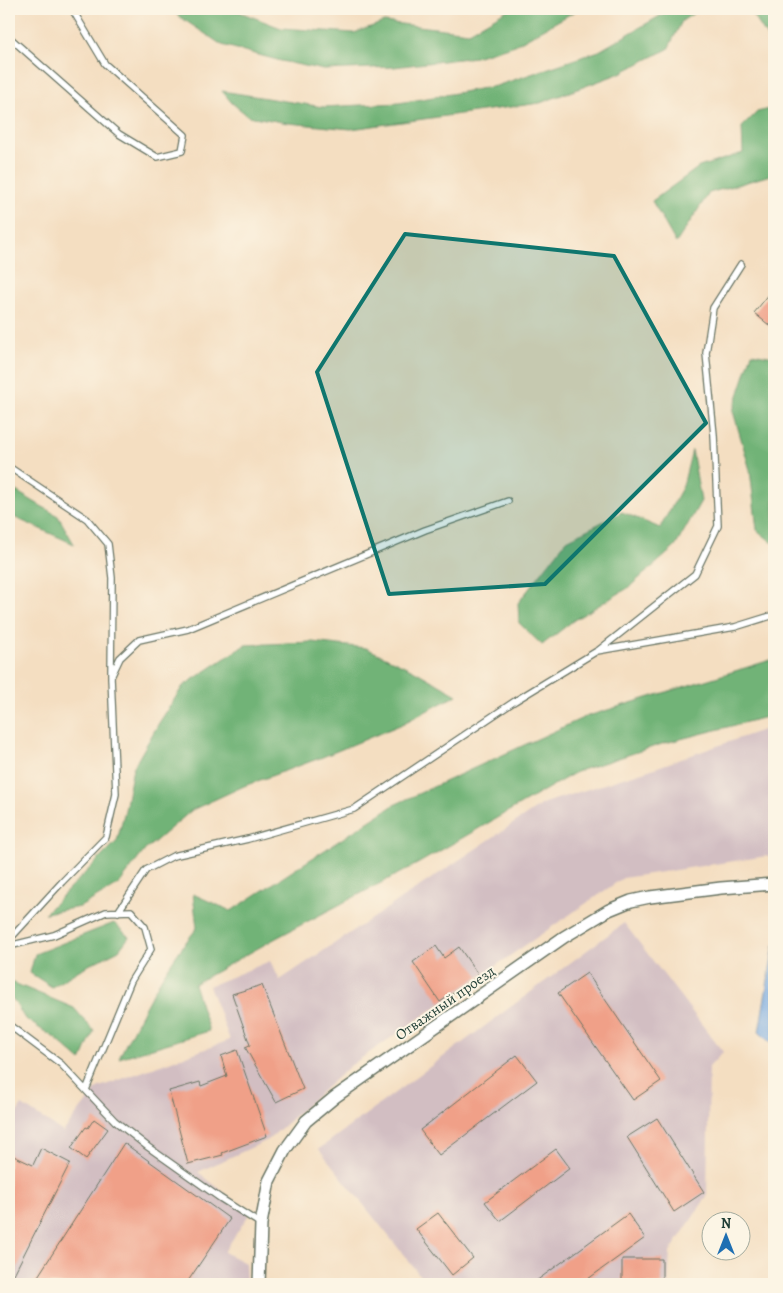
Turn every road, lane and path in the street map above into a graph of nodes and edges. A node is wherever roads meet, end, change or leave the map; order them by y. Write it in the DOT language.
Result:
graph roads {
  1 [pos="72,9"];
  2 [pos="9,37"];
  3 [pos="741,264"];
  4 [pos="9,467"];
  5 [pos="508,501"];
  6 [pos="774,615"];
  7 [pos="597,652"];
  8 [pos="111,677"];
  9 [pos="774,884"];
  10 [pos="118,912"];
  11 [pos="9,940"];
  12 [pos="9,946"];
  13 [pos="9,1025"];
  14 [pos="86,1090"];
  15 [pos="261,1224"];
  16 [pos="259,1284"];
  1 -- 2 [label="lane"];
  3 -- 7 [label="lane"];
  4 -- 8 [label="lane"];
  5 -- 8 [label="lane"];
  6 -- 7 [label="lane"];
  7 -- 10 [label="lane"];
  8 -- 11 [label="lane"];
  9 -- 15 [label="street, Отважный проезд"];
  10 -- 12 [label="lane"];
  10 -- 14 [label="lane"];
  13 -- 14 [label="lane"];
  14 -- 15 [label="lane"];
  15 -- 16 [label="street, Отважный проезд"];
}
